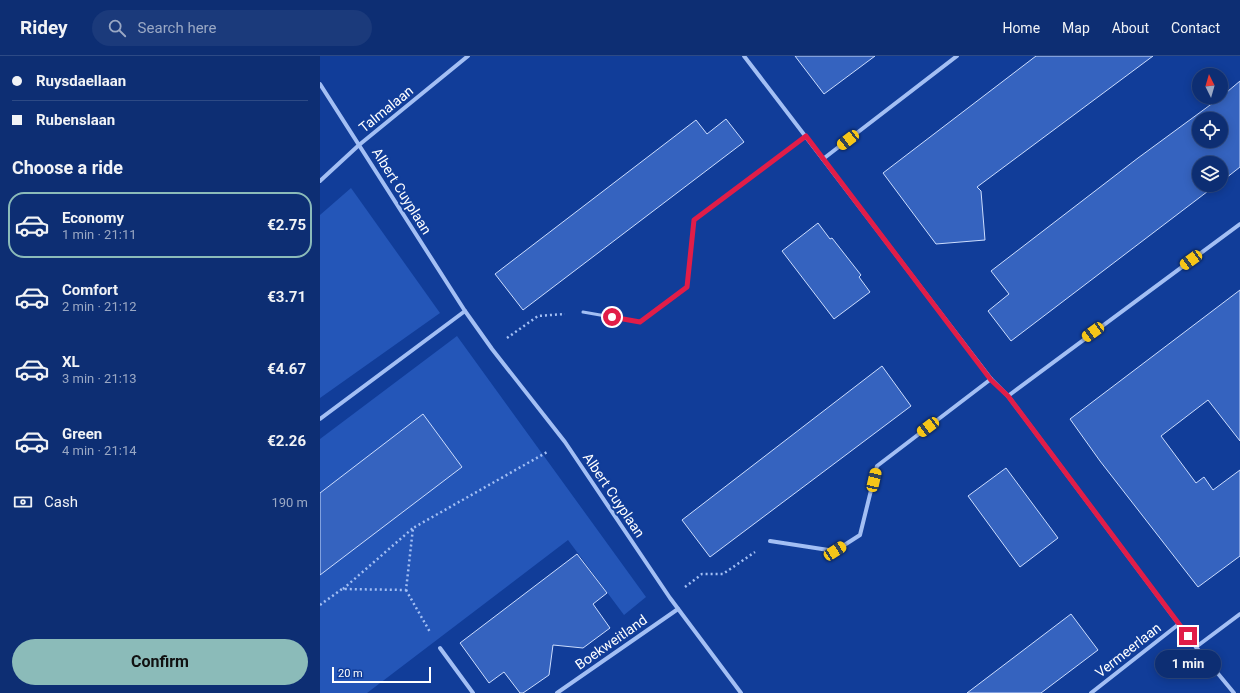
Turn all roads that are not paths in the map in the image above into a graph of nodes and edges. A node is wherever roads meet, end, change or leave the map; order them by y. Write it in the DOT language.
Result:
graph roads {
  1 [pos="468,56"];
  2 [pos="744,56"];
  3 [pos="957,56"];
  4 [pos="320,84"];
  5 [pos="806,136"];
  6 [pos="360,145"];
  7 [pos="823,159"];
  8 [pos="320,181"];
  9 [pos="1240,224"];
  10 [pos="465,311"];
  11 [pos="583,312"];
  12 [pos="991,380"];
  13 [pos="1008,396"];
  14 [pos="320,419"];
  15 [pos="770,541"];
  16 [pos="678,609"];
  17 [pos="1240,614"];
  18 [pos="1180,624"];
  19 [pos="1196,647"];
  20 [pos="440,648"];
  21 [pos="473,693"];
  22 [pos="557,693"];
  23 [pos="741,693"];
  24 [pos="1091,693"];
  25 [pos="1234,693"];
  1 -- 6 [label="street, Talmalaan"];
  2 -- 5 [label="street"];
  3 -- 7 [label="street"];
  4 -- 6 [label="street, Albert Cuyplaan"];
  5 -- 7 [label="street"];
  5 -- 11 [label="lane"];
  6 -- 8 [label="street, Talmalaan"];
  6 -- 10 [label="street, Albert Cuyplaan"];
  7 -- 12 [label="street"];
  9 -- 13 [label="street"];
  10 -- 14 [label="street"];
  10 -- 16 [label="street, Albert Cuyplaan"];
  12 -- 13 [label="street"];
  12 -- 15 [label="street"];
  13 -- 18 [label="street"];
  16 -- 22 [label="street, Boekweitland"];
  16 -- 23 [label="street, Albert Cuyplaan"];
  17 -- 19 [label="street"];
  18 -- 19 [label="street"];
  18 -- 24 [label="street, Vermeerlaan"];
  19 -- 25 [label="street"];
  20 -- 21 [label="street"];
}
